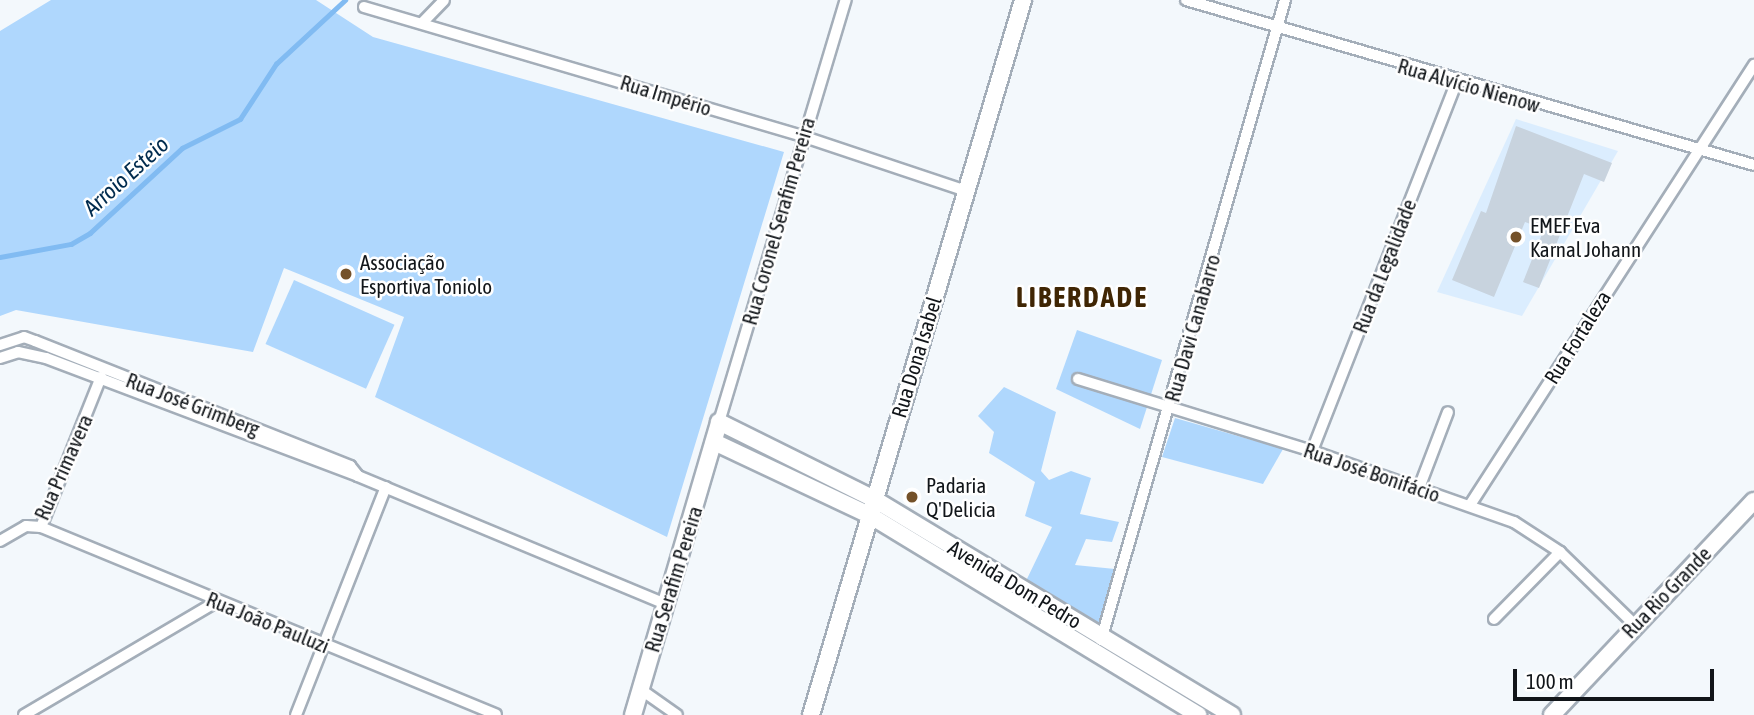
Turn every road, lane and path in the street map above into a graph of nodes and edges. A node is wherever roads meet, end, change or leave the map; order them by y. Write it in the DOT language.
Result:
graph roads {
  1 [pos="444,0"];
  2 [pos="846,0"];
  3 [pos="1023,0"];
  4 [pos="1186,0"];
  5 [pos="1285,0"];
  6 [pos="364,6"];
  7 [pos="423,22"];
  8 [pos="1277,29"];
  9 [pos="1754,65"];
  10 [pos="1457,81"];
  11 [pos="802,136"];
  12 [pos="1695,151"];
  13 [pos="1754,165"];
  14 [pos="966,191"];
  15 [pos="0,345"];
  16 [pos="0,358"];
  17 [pos="104,369"];
  18 [pos="1078,379"];
  19 [pos="100,382"];
  20 [pos="1168,410"];
  21 [pos="1448,412"];
  22 [pos="719,422"];
  23 [pos="714,442"];
  24 [pos="1312,451"];
  25 [pos="358,476"];
  26 [pos="386,487"];
  27 [pos="1419,488"];
  28 [pos="874,499"];
  29 [pos="1754,501"];
  30 [pos="1470,505"];
  31 [pos="871,516"];
  32 [pos="41,527"];
  33 [pos="933,535"];
  34 [pos="0,541"];
  35 [pos="924,550"];
  36 [pos="1560,552"];
  37 [pos="990,569"];
  38 [pos="981,586"];
  39 [pos="216,602"];
  40 [pos="665,604"];
  41 [pos="1048,604"];
  42 [pos="1494,619"];
  43 [pos="1039,620"];
  44 [pos="1634,624"];
  45 [pos="1102,636"];
  46 [pos="323,643"];
  47 [pos="1096,655"];
  48 [pos="1147,663"];
  49 [pos="1139,679"];
  50 [pos="640,689"];
  51 [pos="1204,698"];
  52 [pos="1197,714"];
  53 [pos="24,715"];
  54 [pos="296,715"];
  55 [pos="496,715"];
  56 [pos="633,715"];
  57 [pos="677,715"];
  58 [pos="811,715"];
  59 [pos="1232,715"];
  60 [pos="1552,715"];
  1 -- 7 [label="street"];
  2 -- 11 [label="street, Rua Coronel Serafim Pereira"];
  3 -- 14 [label="street, Rua Dona Isabel"];
  4 -- 8 [label="street, Rua Alvício Nienow"];
  5 -- 8 [label="street, Rua Davi Canabarro"];
  6 -- 7 [label="street, Rua Império"];
  7 -- 11 [label="street, Rua Império"];
  8 -- 10 [label="street, Rua Alvício Nienow"];
  8 -- 20 [label="street, Rua Davi Canabarro"];
  9 -- 12 [label="street, Rua Fortaleza"];
  10 -- 12 [label="street, Rua Alvício Nienow"];
  10 -- 24 [label="street, Rua da Legalidade"];
  11 -- 14 [label="street, Rua Império"];
  11 -- 22 [label="street, Rua Coronel Serafim Pereira"];
  12 -- 13 [label="street, Rua Alvício Nienow"];
  12 -- 30 [label="street, Rua Fortaleza"];
  14 -- 28 [label="street, Rua Dona Isabel"];
  15 -- 17 [label="street, Rua José Grimberg"];
  16 -- 19 [label="street, Rua José Grimberg"];
  17 -- 19 [label="street, Rua Primavera"];
  17 -- 25 [label="street, Rua José Grimberg"];
  18 -- 20 [label="street, Rua José Bonifácio"];
  19 -- 25 [label="street, Rua José Grimberg"];
  19 -- 32 [label="street, Rua Primavera"];
  20 -- 24 [label="street, Rua José Bonifácio"];
  20 -- 45 [label="street, Rua Davi Canabarro"];
  21 -- 27 [label="street"];
  22 -- 23 [label="street, Rua Coronel Serafim Pereira"];
  22 -- 28 [label="street, Avenida Dom Pedro"];
  23 -- 31 [label="street, Avenida Dom Pedro"];
  23 -- 40 [label="street, Rua Serafim Pereira"];
  24 -- 27 [label="street, Rua José Bonifácio"];
  25 -- 26 [label="street, Rua José Grimberg"];
  26 -- 40 [label="street, Rua José Grimberg"];
  26 -- 46 [label="street"];
  27 -- 30 [label="street, Rua José Bonifácio"];
  28 -- 31 [label="street, Rua Dona Isabel"];
  28 -- 33 [label="street, Avenida Dom Pedro"];
  29 -- 44 [label="street, Rua Rio Grande"];
  30 -- 36 [label="street, Rua José Bonifácio"];
  31 -- 35 [label="street, Avenida Dom Pedro"];
  31 -- 58 [label="street, Rua Dona Isabel"];
  32 -- 34 [label="street, Rua Primavera"];
  32 -- 39 [label="street, Rua João Pauluzi"];
  33 -- 35 [label="street"];
  33 -- 37 [label="street, Avenida Dom Pedro"];
  35 -- 38 [label="street, Avenida Dom Pedro"];
  36 -- 42 [label="street"];
  36 -- 44 [label="street, Rua José Bonifácio"];
  37 -- 38 [label="street"];
  37 -- 41 [label="street, Avenida Dom Pedro"];
  38 -- 43 [label="street, Avenida Dom Pedro"];
  39 -- 46 [label="street, Rua João Pauluzi"];
  39 -- 53 [label="street"];
  40 -- 50 [label="street, Rua Serafim Pereira"];
  41 -- 43 [label="street"];
  41 -- 45 [label="street, Avenida Dom Pedro"];
  43 -- 47 [label="street, Avenida Dom Pedro"];
  44 -- 60 [label="street, Rua Rio Grande"];
  45 -- 47 [label="street, Rua Davi Canabarro"];
  45 -- 48 [label="street, Avenida Dom Pedro"];
  46 -- 54 [label="street"];
  46 -- 55 [label="street, Rua João Pauluzi"];
  47 -- 49 [label="street, Avenida Dom Pedro"];
  48 -- 49 [label="street"];
  48 -- 51 [label="street, Avenida Dom Pedro"];
  49 -- 52 [label="street, Avenida Dom Pedro"];
  50 -- 56 [label="street, Rua Serafim Pereira"];
  50 -- 57 [label="street"];
  51 -- 52 [label="street"];
  51 -- 59 [label="street, Avenida Dom Pedro"];
}
